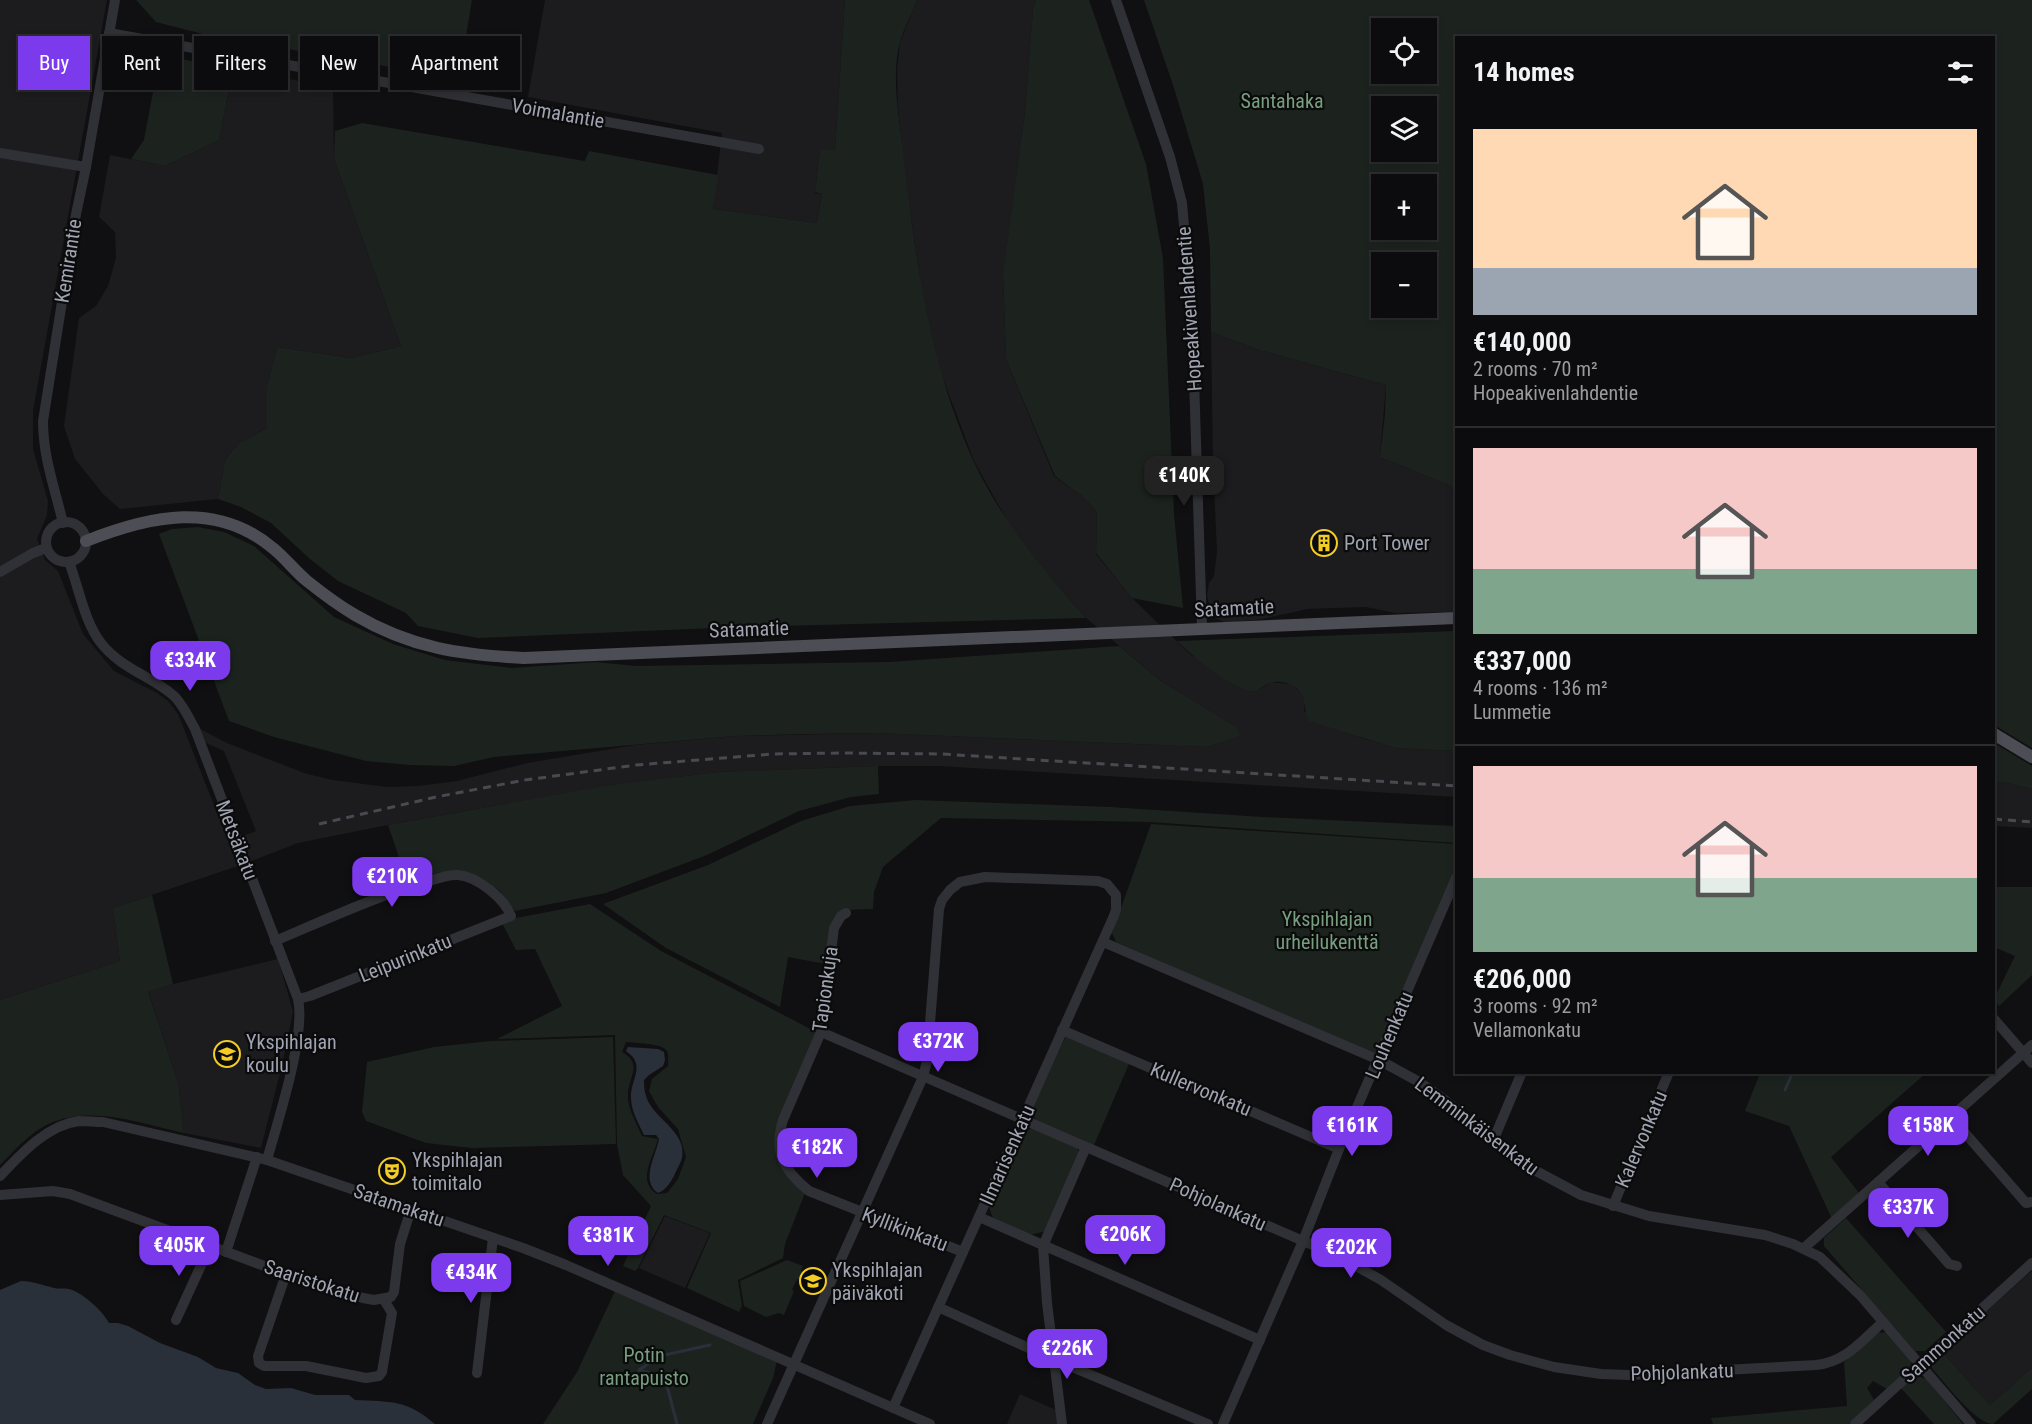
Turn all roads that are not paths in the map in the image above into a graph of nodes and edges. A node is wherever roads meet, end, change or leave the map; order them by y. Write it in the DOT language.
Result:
graph roads {
  1 [pos="115,0"];
  2 [pos="1116,0"];
  3 [pos="109,33"];
  4 [pos="759,150"];
  5 [pos="0,153"];
  6 [pos="86,168"];
  7 [pos="63,523"];
  8 [pos="86,541"];
  9 [pos="46,548"];
  10 [pos="69,562"];
  11 [pos="0,572"];
  12 [pos="1455,618"];
  13 [pos="1202,628"];
  14 [pos="1995,735"];
  15 [pos="2032,757"];
  16 [pos="1455,880"];
  17 [pos="846,913"];
  18 [pos="275,941"];
  19 [pos="1103,942"];
  20 [pos="298,999"];
  21 [pos="1995,1020"];
  22 [pos="1062,1030"];
  23 [pos="821,1032"];
  24 [pos="2032,1044"];
  25 [pos="2023,1053"];
  26 [pos="1379,1060"];
  27 [pos="2032,1063"];
  28 [pos="1521,1074"];
  29 [pos="1668,1074"];
  30 [pos="923,1077"];
  31 [pos="1951,1117"];
  32 [pos="1023,1119"];
  33 [pos="778,1135"];
  34 [pos="1493,1141"];
  35 [pos="1086,1147"];
  36 [pos="1340,1149"];
  37 [pos="262,1159"];
  38 [pos="0,1176"];
  39 [pos="1878,1182"];
  40 [pos="0,1195"];
  41 [pos="2031,1202"];
  42 [pos="1613,1206"];
  43 [pos="411,1209"];
  44 [pos="861,1212"];
  45 [pos="978,1217"];
  46 [pos="493,1238"];
  47 [pos="1304,1241"];
  48 [pos="210,1246"];
  49 [pos="1043,1246"];
  50 [pos="1804,1248"];
  51 [pos="226,1252"];
  52 [pos="963,1252"];
  53 [pos="2032,1263"];
  54 [pos="1957,1266"];
  55 [pos="286,1274"];
  56 [pos="384,1300"];
  57 [pos="938,1307"];
  58 [pos="176,1320"];
  59 [pos="1883,1322"];
  60 [pos="1260,1340"];
  61 [pos="1053,1359"];
  62 [pos="794,1363"];
  63 [pos="1921,1365"];
  64 [pos="477,1373"];
  65 [pos="893,1408"];
  66 [pos="767,1424"];
  67 [pos="930,1424"];
  68 [pos="1062,1424"];
  69 [pos="1208,1424"];
  70 [pos="1222,1424"];
  71 [pos="1855,1424"];
  72 [pos="1971,1424"];
  1 -- 3 [label="street, Kemirantie"];
  2 -- 13 [label="street, Hopeakivenlahdentie"];
  3 -- 4 [label="street, Voimalantie"];
  3 -- 6 [label="street, Kemirantie"];
  5 -- 6 [label="street"];
  6 -- 7 [label="street, Kemirantie"];
  7 -- 8 [label="street"];
  7 -- 9 [label="street"];
  8 -- 10 [label="street"];
  8 -- 13 [label="main road, Satamatie"];
  9 -- 10 [label="street"];
  9 -- 11 [label="street"];
  10 -- 18 [label="street, Metsäkatu"];
  12 -- 13 [label="main road, Satamatie"];
  14 -- 15 [label="main road"];
  16 -- 26 [label="street, Louhenkatu"];
  17 -- 23 [label="street, Tapionkuja"];
  18 -- 20 [label="street, Metsäkatu"];
  18 -- 20 [label="street, Leipurinkatu"];
  19 -- 22 [label="street, Ilmarisenkatu"];
  19 -- 26 [label="street, Lemminkäisenkatu"];
  19 -- 30 [label="street, Ilmarisenkatu"];
  20 -- 37 [label="street, Metsäkatu"];
  21 -- 25 [label="street"];
  22 -- 32 [label="street, Ilmarisenkatu"];
  22 -- 36 [label="street, Kullervonkatu"];
  23 -- 30 [label="street, Pohjolankatu"];
  23 -- 33 [label="street, Tapionkuja"];
  24 -- 25 [label="street"];
  25 -- 27 [label="street"];
  25 -- 31 [label="street"];
  26 -- 34 [label="street, Lemminkäisenkatu"];
  26 -- 36 [label="street, Louhenkatu"];
  28 -- 34 [label="street"];
  29 -- 42 [label="street, Kalervonkatu"];
  30 -- 32 [label="street, Pohjolankatu"];
  30 -- 44 [label="street"];
  31 -- 39 [label="street"];
  31 -- 41 [label="street"];
  32 -- 35 [label="street, Pohjolankatu"];
  32 -- 45 [label="street, Ilmarisenkatu"];
  33 -- 44 [label="street, Kyllikinkatu"];
  34 -- 42 [label="street, Lemminkäisenkatu"];
  35 -- 47 [label="street, Pohjolankatu"];
  35 -- 49 [label="street"];
  36 -- 47 [label="street, Louhenkatu"];
  37 -- 38 [label="street, Satamakatu"];
  37 -- 43 [label="street, Satamakatu"];
  37 -- 51 [label="street, Metsäkatu"];
  39 -- 50 [label="street"];
  39 -- 54 [label="street"];
  40 -- 48 [label="street, Saaristokatu"];
  42 -- 50 [label="street, Lemminkäisenkatu"];
  43 -- 46 [label="street, Satamakatu"];
  43 -- 56 [label="street"];
  44 -- 52 [label="street, Kyllikinkatu"];
  44 -- 62 [label="street"];
  45 -- 49 [label="street"];
  45 -- 52 [label="street, Ilmarisenkatu"];
  46 -- 62 [label="street, Satamakatu"];
  46 -- 64 [label="street"];
  47 -- 59 [label="street, Pohjolankatu"];
  47 -- 60 [label="street, Louhenkatu"];
  48 -- 51 [label="street, Saaristokatu"];
  48 -- 58 [label="street"];
  49 -- 60 [label="street"];
  49 -- 61 [label="street"];
  50 -- 59 [label="street, Lemminkäisenkatu"];
  51 -- 55 [label="street, Saaristokatu"];
  52 -- 57 [label="street, Ilmarisenkatu"];
  53 -- 63 [label="street, Sammonkatu"];
  55 -- 56 [label="street, Saaristokatu"];
  55 -- 56 [label="street"];
  57 -- 61 [label="street"];
  57 -- 65 [label="street, Ilmarisenkatu"];
  59 -- 63 [label="street, Lemminkäisenkatu"];
  60 -- 70 [label="street, Louhenkatu"];
  61 -- 68 [label="street"];
  61 -- 69 [label="street"];
  62 -- 65 [label="street, Satamakatu"];
  62 -- 66 [label="street"];
  63 -- 71 [label="street, Sammonkatu"];
  63 -- 72 [label="street, Lemminkäisenkatu"];
  65 -- 67 [label="street, Satamakatu"];
}
